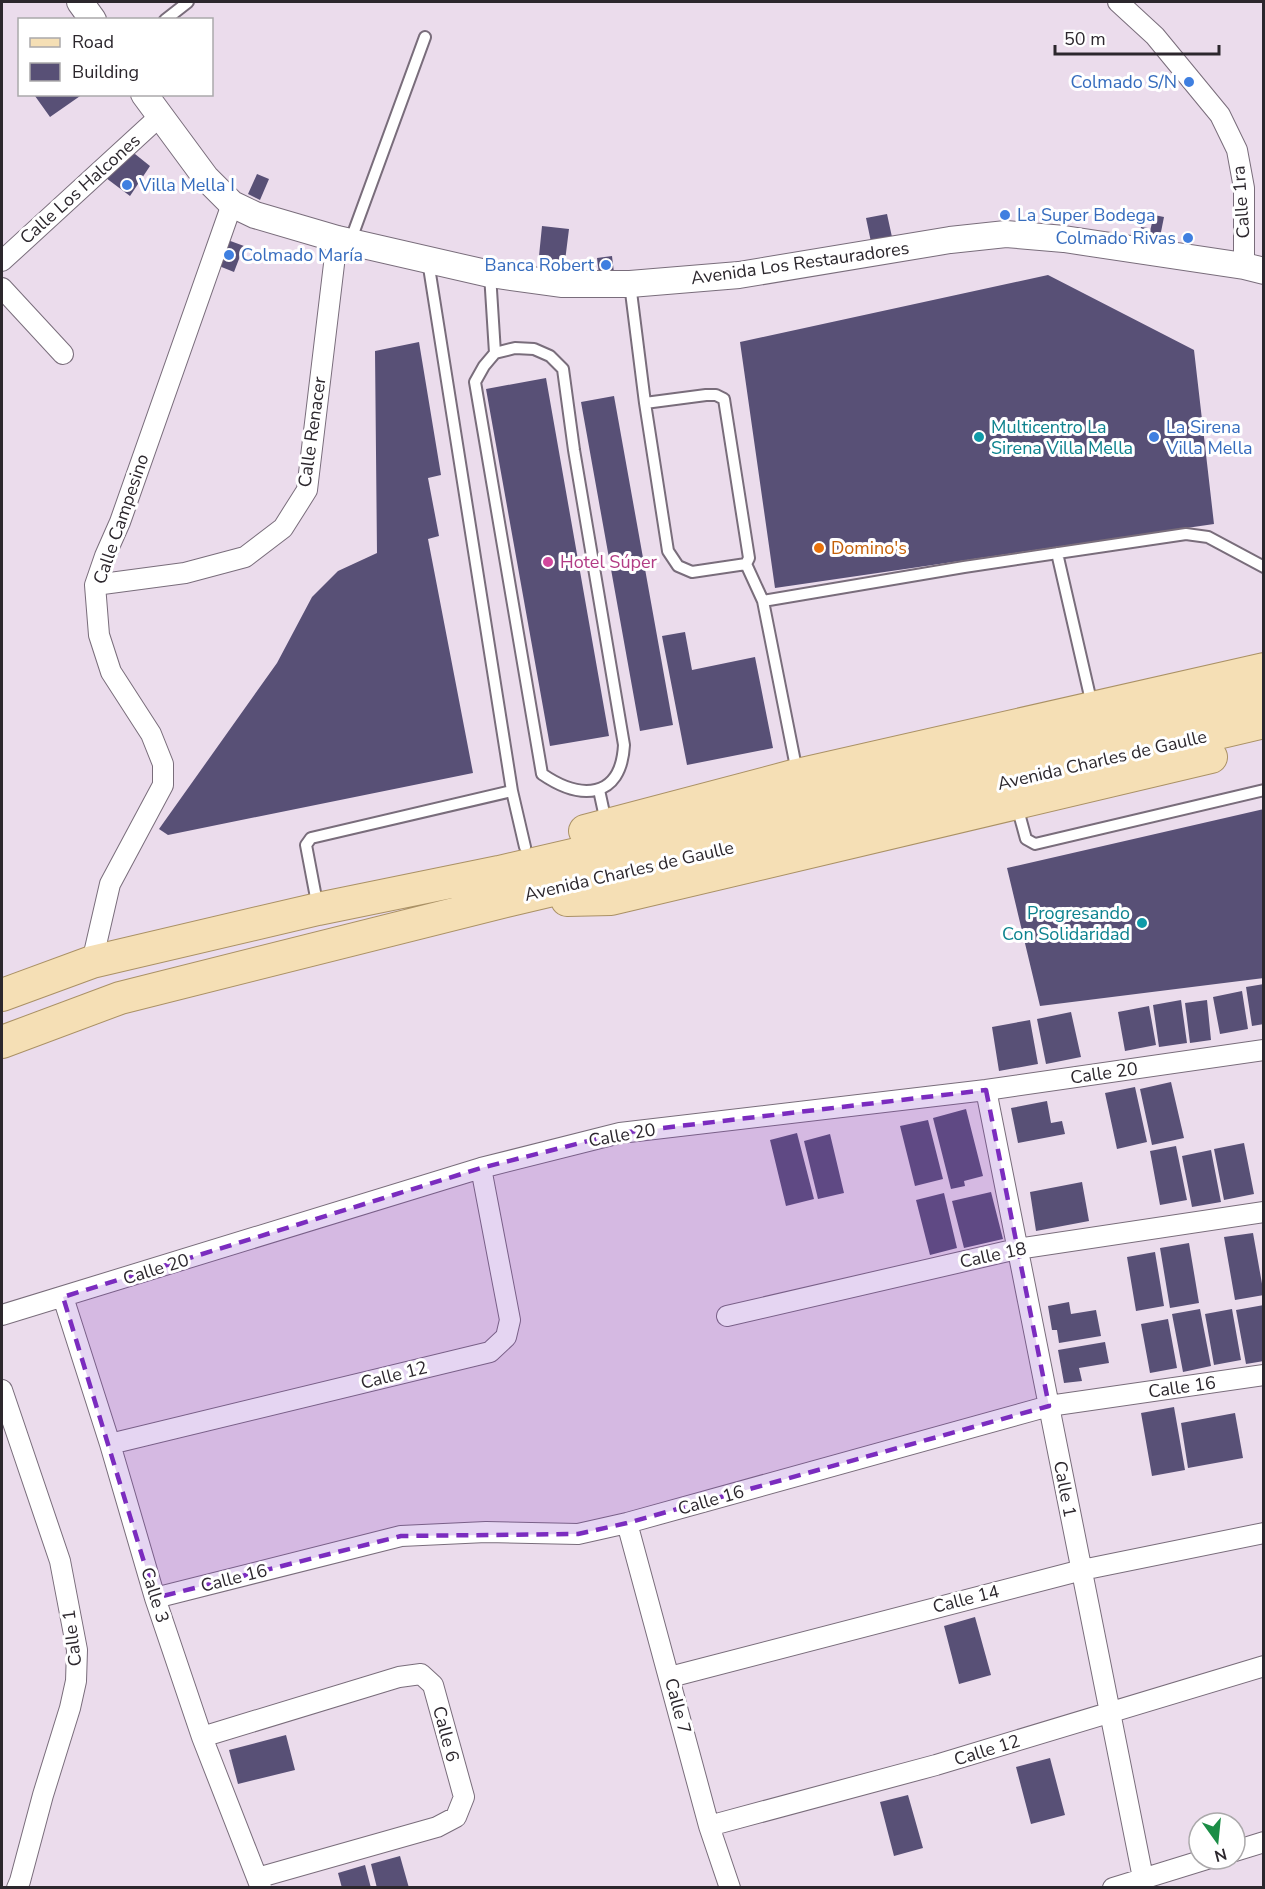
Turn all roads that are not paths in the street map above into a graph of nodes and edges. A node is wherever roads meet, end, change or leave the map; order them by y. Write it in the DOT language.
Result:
graph roads {
  1 [pos="80,2"];
  2 [pos="188,2"];
  3 [pos="1119,2"];
  4 [pos="92,18"];
  5 [pos="168,18"];
  6 [pos="425,37"];
  7 [pos="145,96"];
  8 [pos="159,117"];
  9 [pos="232,204"];
  10 [pos="344,241"];
  11 [pos="2,261"];
  12 [pos="428,261"];
  13 [pos="1254,269"];
  14 [pos="490,274"];
  15 [pos="630,285"];
  16 [pos="2,288"];
  17 [pos="495,353"];
  18 [pos="63,354"];
  19 [pos="645,403"];
  20 [pos="1057,553"];
  21 [pos="746,564"];
  22 [pos="1263,567"];
  23 [pos="95,585"];
  24 [pos="763,601"];
  25 [pos="1263,669"];
  26 [pos="1263,695"];
  27 [pos="1093,708"];
  28 [pos="1263,722"];
  29 [pos="1263,744"];
  30 [pos="797,775"];
  31 [pos="599,790"];
  32 [pos="1263,790"];
  33 [pos="512,791"];
  34 [pos="1016,803"];
  35 [pos="607,825"];
  36 [pos="525,847"];
  37 [pos="502,886"];
  38 [pos="318,909"];
  39 [pos="92,962"];
  40 [pos="2,995"];
  41 [pos="2,1042"];
  42 [pos="1263,1050"];
  43 [pos="986,1090"];
  44 [pos="481,1168"];
  45 [pos="1263,1212"];
  46 [pos="1017,1249"];
  47 [pos="63,1297"];
  48 [pos="2,1315"];
  49 [pos="727,1316"];
  50 [pos="1263,1375"];
  51 [pos="2,1390"];
  52 [pos="1049,1406"];
  53 [pos="110,1444"];
  54 [pos="627,1523"];
  55 [pos="1263,1533"];
  56 [pos="1082,1570"];
  57 [pos="155,1598"];
  58 [pos="1263,1666"];
  59 [pos="670,1677"];
  60 [pos="1111,1713"];
  61 [pos="202,1737"];
  62 [pos="709,1826"];
  63 [pos="1263,1842"];
  64 [pos="1247,1847"];
  65 [pos="1187,1867"];
  66 [pos="259,1883"];
  67 [pos="1144,1883"];
  68 [pos="22,1885"];
  69 [pos="730,1887"];
  70 [pos="1113,1887"];
  1 -- 4 [label="street"];
  2 -- 5 [label="lane"];
  3 -- 13 [label="street, Calle 1ra"];
  6 -- 10 [label="lane"];
  7 -- 8 [label="street, Avenida Los Restauradores"];
  8 -- 9 [label="street, Avenida Los Restauradores"];
  8 -- 11 [label="street, Calle Los Halcones"];
  9 -- 10 [label="street, Avenida Los Restauradores"];
  9 -- 23 [label="street, Calle Campesino"];
  10 -- 12 [label="street, Avenida Los Restauradores"];
  10 -- 23 [label="street, Calle Renacer"];
  12 -- 14 [label="street, Avenida Los Restauradores"];
  12 -- 33 [label="lane"];
  13 -- 15 [label="street, Avenida Los Restauradores"];
  14 -- 15 [label="street, Avenida Los Restauradores"];
  14 -- 17 [label="lane"];
  15 -- 19 [label="lane"];
  16 -- 18 [label="street"];
  17 -- 31 [label="lane"];
  17 -- 31 [label="lane"];
  19 -- 21 [label="lane"];
  19 -- 21 [label="lane"];
  20 -- 22 [label="lane"];
  20 -- 24 [label="lane"];
  20 -- 27 [label="lane"];
  21 -- 24 [label="lane"];
  23 -- 39 [label="street, Calle Campesino"];
  24 -- 30 [label="lane"];
  25 -- 27 [label="main road"];
  26 -- 37 [label="main road, Avenida Charles de Gaulle"];
  27 -- 30 [label="main road"];
  28 -- 37 [label="main road, Avenida Charles de Gaulle"];
  29 -- 34 [label="main road"];
  30 -- 35 [label="main road"];
  31 -- 35 [label="lane"];
  32 -- 34 [label="lane"];
  33 -- 36 [label="lane"];
  33 -- 38 [label="lane"];
  34 -- 37 [label="main road"];
  35 -- 36 [label="main road"];
  36 -- 37 [label="main road"];
  37 -- 38 [label="main road, Avenida Charles de Gaulle"];
  37 -- 41 [label="main road, Avenida Charles de Gaulle"];
  38 -- 39 [label="main road, Avenida Charles de Gaulle"];
  39 -- 40 [label="main road, Avenida Charles de Gaulle"];
  42 -- 43 [label="street, Calle 20"];
  43 -- 44 [label="street, Calle 20"];
  43 -- 46 [label="street, Calle 1"];
  44 -- 47 [label="street, Calle 20"];
  44 -- 53 [label="street, Calle 12"];
  45 -- 46 [label="street, Calle 18"];
  46 -- 49 [label="street, Calle 18"];
  46 -- 52 [label="street, Calle 1"];
  47 -- 48 [label="street, Calle 20"];
  47 -- 53 [label="street, Calle 3"];
  50 -- 52 [label="street, Calle 16"];
  51 -- 68 [label="street, Calle 1"];
  52 -- 54 [label="street, Calle 16"];
  52 -- 56 [label="street, Calle 1"];
  53 -- 57 [label="street, Calle 3"];
  54 -- 57 [label="street, Calle 16"];
  54 -- 59 [label="street, Calle 7"];
  55 -- 56 [label="street, Calle 14"];
  56 -- 59 [label="street, Calle 14"];
  56 -- 60 [label="street, Calle 1"];
  57 -- 61 [label="street, Calle 3"];
  58 -- 60 [label="street, Calle 12"];
  59 -- 62 [label="street, Calle 7"];
  60 -- 62 [label="street, Calle 12"];
  60 -- 67 [label="street, Calle 1"];
  61 -- 66 [label="street, Calle 3"];
  61 -- 66 [label="street, Calle 6"];
  62 -- 69 [label="street, Calle 7"];
  63 -- 64 [label="street"];
  65 -- 67 [label="street"];
  67 -- 70 [label="street"];
}
